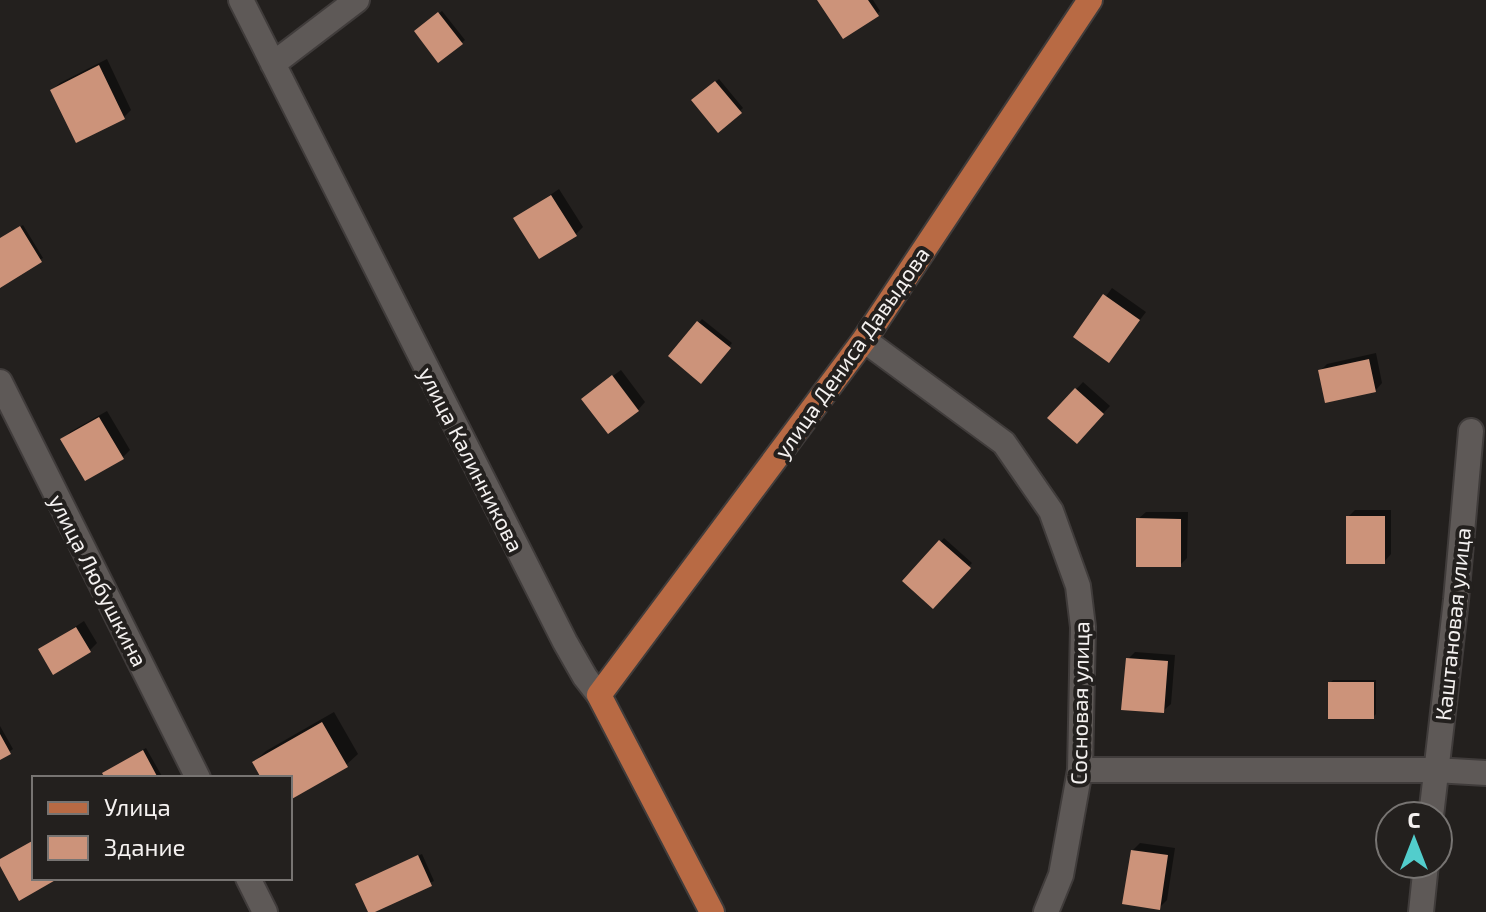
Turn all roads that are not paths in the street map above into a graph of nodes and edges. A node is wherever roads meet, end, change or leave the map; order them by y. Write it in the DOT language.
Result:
graph roads {
  1 [pos="241,0"];
  2 [pos="357,0"];
  3 [pos="1090,0"];
  4 [pos="273,64"];
  5 [pos="864,340"];
  6 [pos="0,382"];
  7 [pos="1471,431"];
  8 [pos="599,695"];
  9 [pos="1080,770"];
  10 [pos="1435,770"];
  11 [pos="1486,773"];
  12 [pos="197,776"];
  13 [pos="1432,800"];
  14 [pos="249,880"];
  15 [pos="1424,880"];
  16 [pos="265,912"];
  17 [pos="712,912"];
  18 [pos="1046,912"];
  19 [pos="1421,912"];
  1 -- 4 [label="street, улица Калинникова"];
  2 -- 4 [label="street"];
  3 -- 5 [label="main road, улица Дениса Давыдова"];
  4 -- 8 [label="street, улица Калинникова"];
  5 -- 8 [label="main road, улица Дениса Давыдова"];
  5 -- 9 [label="street, Сосновая улица"];
  6 -- 12 [label="street, улица Любушкина"];
  7 -- 10 [label="street, Каштановая улица"];
  8 -- 17 [label="main road, улица Калинникова"];
  9 -- 10 [label="street"];
  9 -- 18 [label="street, Сосновая улица"];
  10 -- 11 [label="street"];
  10 -- 13 [label="street, Каштановая улица"];
  14 -- 16 [label="street"];
  15 -- 19 [label="street"];
}
